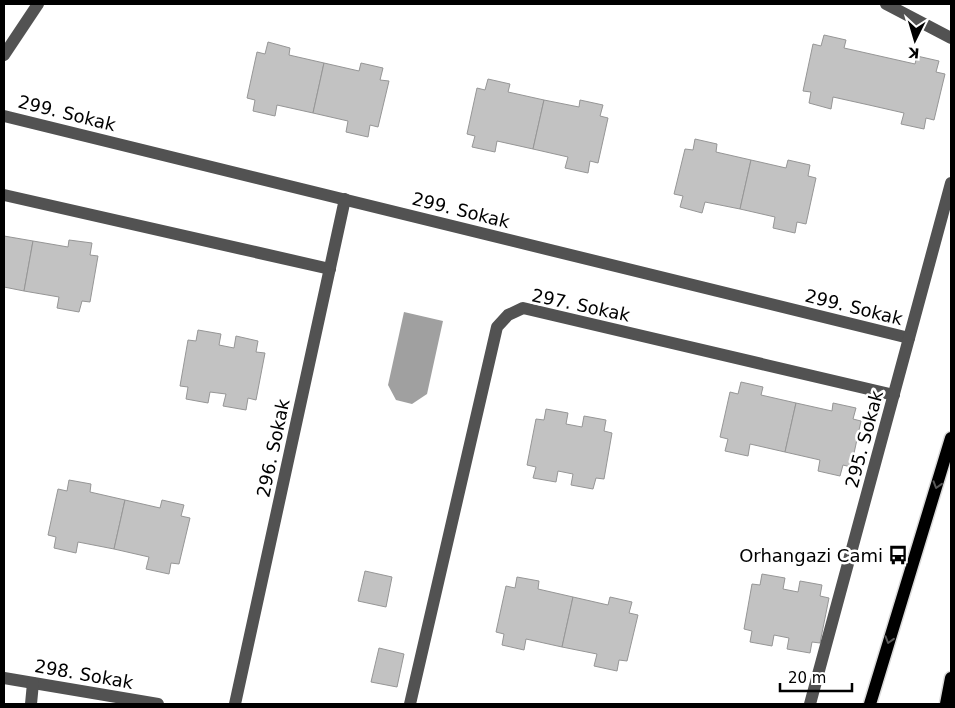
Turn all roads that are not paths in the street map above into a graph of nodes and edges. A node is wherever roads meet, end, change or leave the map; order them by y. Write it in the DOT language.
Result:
graph roads {
  1 [pos="38,4"];
  2 [pos="886,4"];
  3 [pos="951,38"];
  4 [pos="4,55"];
  5 [pos="4,116"];
  6 [pos="951,183"];
  7 [pos="4,195"];
  8 [pos="344,199"];
  9 [pos="330,269"];
  10 [pos="909,338"];
  11 [pos="894,395"];
  12 [pos="951,438"];
  13 [pos="4,678"];
  14 [pos="951,678"];
  15 [pos="32,682"];
  16 [pos="31,704"];
  17 [pos="158,704"];
  18 [pos="235,704"];
  19 [pos="410,704"];
  20 [pos="810,704"];
  21 [pos="870,704"];
  22 [pos="946,704"];
  1 -- 4 [label="street"];
  2 -- 3 [label="street"];
  5 -- 8 [label="street, 299. Sokak"];
  6 -- 10 [label="street, 295. Sokak"];
  7 -- 9 [label="street"];
  8 -- 9 [label="street, 296. Sokak"];
  8 -- 10 [label="street, 299. Sokak"];
  9 -- 18 [label="street, 296. Sokak"];
  10 -- 11 [label="street, 295. Sokak"];
  11 -- 19 [label="street, 297. Sokak"];
  11 -- 20 [label="street, 295. Sokak"];
  12 -- 21 [label="main road, one-way"];
  13 -- 15 [label="street, 298. Sokak"];
  14 -- 22 [label="main road"];
  15 -- 16 [label="street"];
  15 -- 17 [label="street, 298. Sokak"];
}
